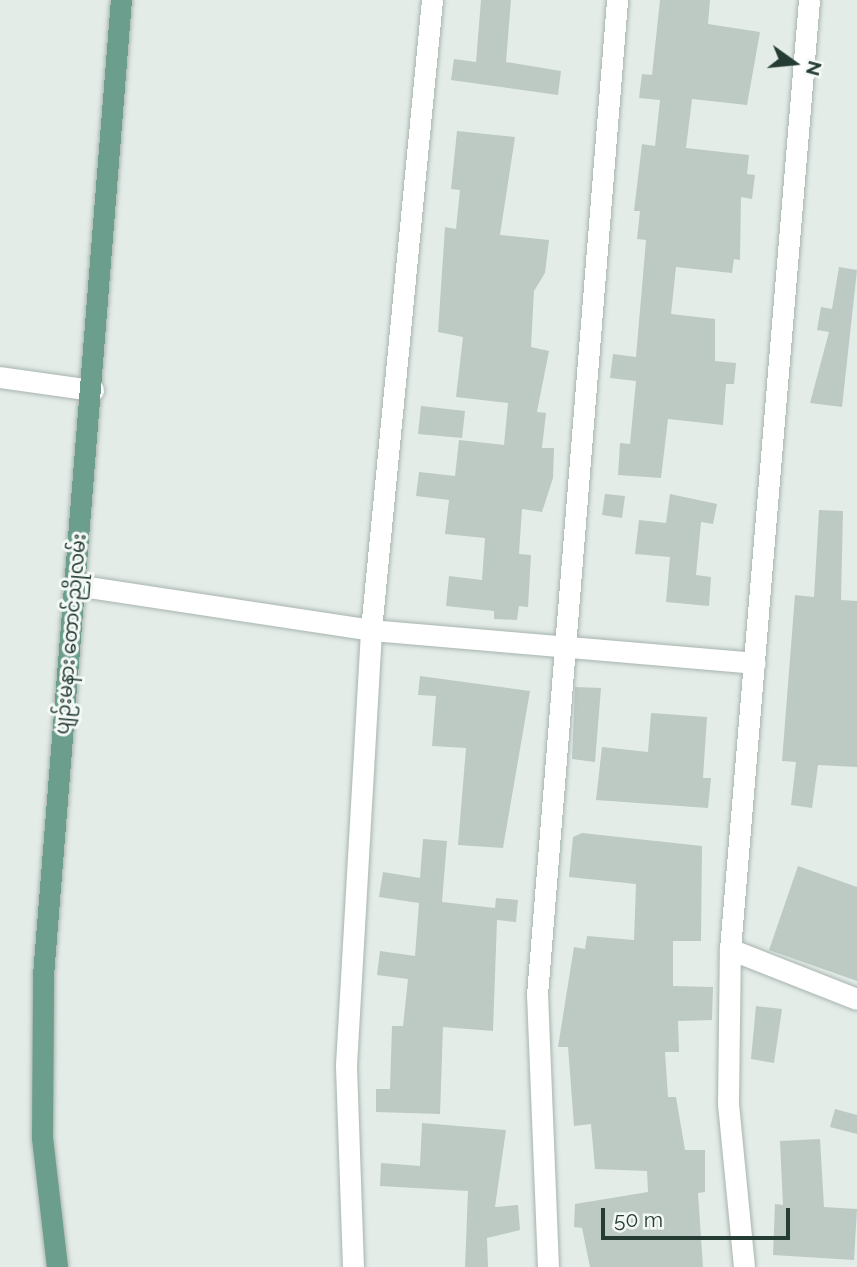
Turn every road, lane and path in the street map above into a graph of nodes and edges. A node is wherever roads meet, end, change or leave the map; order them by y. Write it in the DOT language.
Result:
graph roads {
  1 [pos="121,0"];
  2 [pos="432,0"];
  3 [pos="617,0"];
  4 [pos="809,0"];
  5 [pos="0,377"];
  6 [pos="93,390"];
  7 [pos="75,586"];
  8 [pos="371,630"];
  9 [pos="566,649"];
  10 [pos="755,663"];
  11 [pos="730,949"];
  12 [pos="857,999"];
  13 [pos="57,1267"];
  14 [pos="353,1267"];
  15 [pos="548,1267"];
  16 [pos="744,1267"];
  1 -- 6 [label="main road, ပျဉ်းမနား တောင်ညိုလမ်း"];
  2 -- 8 [label="street"];
  3 -- 9 [label="street"];
  4 -- 10 [label="street"];
  5 -- 6 [label="street"];
  6 -- 7 [label="main road, ပျဉ်းမနား တောင်ညိုလမ်း"];
  7 -- 8 [label="street"];
  7 -- 13 [label="main road, ပျဉ်းမနား တောင်ညိုလမ်း"];
  8 -- 9 [label="street"];
  8 -- 14 [label="street"];
  9 -- 10 [label="street"];
  9 -- 15 [label="street"];
  10 -- 11 [label="street"];
  11 -- 12 [label="street"];
  11 -- 16 [label="street"];
}
